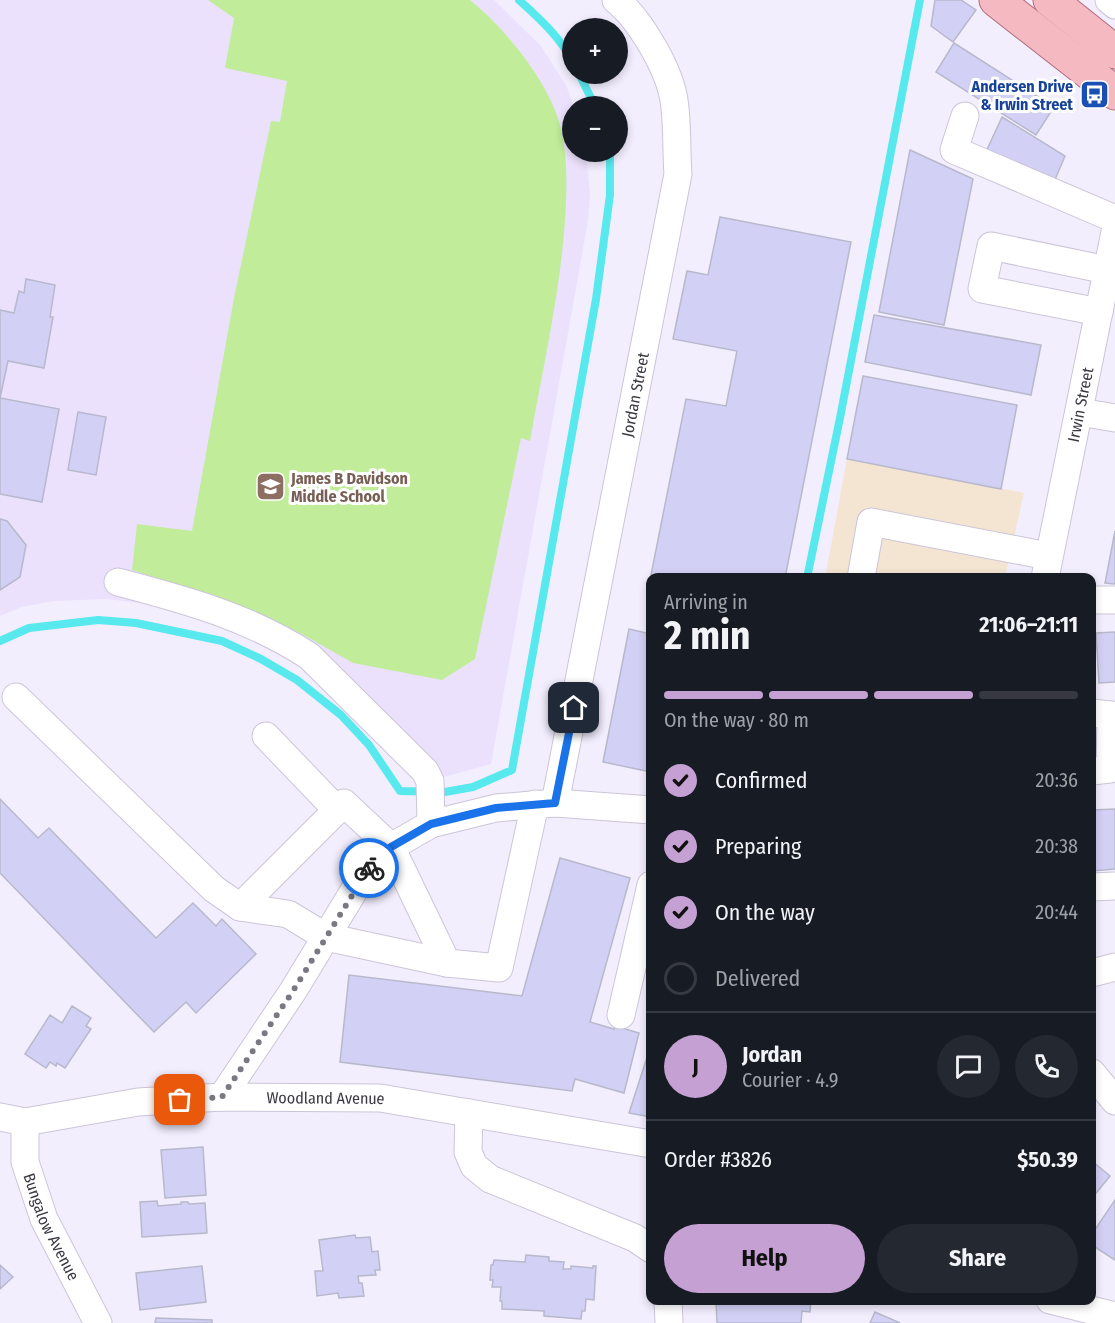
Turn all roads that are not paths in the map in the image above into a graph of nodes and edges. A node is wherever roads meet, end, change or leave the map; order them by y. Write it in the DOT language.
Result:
graph roads {
  1 [pos="616,0"];
  2 [pos="996,0"];
  3 [pos="1050,0"];
  4 [pos="1109,0"];
  5 [pos="1115,5"];
  6 [pos="1115,52"];
  7 [pos="1115,93"];
  8 [pos="966,116"];
  9 [pos="1115,219"];
  10 [pos="1112,251"];
  11 [pos="1099,312"];
  12 [pos="1079,412"];
  13 [pos="1115,418"];
  14 [pos="1047,567"];
  15 [pos="862,573"];
  16 [pos="118,582"];
  17 [pos="1096,600"];
  18 [pos="1115,600"];
  19 [pos="16,697"];
  20 [pos="1096,713"];
  21 [pos="266,736"];
  22 [pos="1096,771"];
  23 [pos="430,803"];
  24 [pos="545,804"];
  25 [pos="337,810"];
  26 [pos="646,810"];
  27 [pos="391,847"];
  28 [pos="1115,886"];
  29 [pos="1096,887"];
  30 [pos="240,907"];
  31 [pos="646,907"];
  32 [pos="326,937"];
  33 [pos="447,963"];
  34 [pos="1115,967"];
  35 [pos="1096,972"];
  36 [pos="621,1015"];
  37 [pos="1096,1078"];
  38 [pos="222,1097"];
  39 [pos="1115,1101"];
  40 [pos="469,1113"];
  41 [pos="13,1120"];
  42 [pos="646,1143"];
  43 [pos="646,1246"];
  44 [pos="668,1305"];
  45 [pos="1070,1305"];
  46 [pos="1115,1316"];
  47 [pos="98,1323"];
  48 [pos="669,1323"];
  1 -- 24 [label="street, Jordan Street"];
  2 -- 7 [label="main road"];
  3 -- 6 [label="main road"];
  4 -- 5 [label="street"];
  8 -- 9 [label="street"];
  10 -- 11 [label="street, Irwin Street"];
  10 -- 11 [label="street"];
  11 -- 12 [label="street, Irwin Street"];
  12 -- 13 [label="street"];
  12 -- 14 [label="street, Irwin Street"];
  14 -- 15 [label="street"];
  16 -- 23 [label="street"];
  17 -- 18 [label="street"];
  19 -- 30 [label="street"];
  20 -- 22 [label="street"];
  21 -- 25 [label="street"];
  23 -- 24 [label="street"];
  23 -- 27 [label="street"];
  24 -- 26 [label="street"];
  24 -- 33 [label="street, Jordan Street"];
  25 -- 27 [label="street"];
  25 -- 30 [label="street"];
  27 -- 32 [label="street"];
  27 -- 33 [label="street"];
  28 -- 29 [label="street"];
  30 -- 32 [label="street"];
  31 -- 36 [label="street"];
  32 -- 33 [label="street"];
  32 -- 38 [label="street"];
  34 -- 35 [label="street"];
  37 -- 39 [label="street"];
  38 -- 40 [label="street, Woodland Avenue"];
  38 -- 41 [label="street, Woodland Avenue"];
  40 -- 42 [label="street, Woodland Avenue"];
  40 -- 43 [label="street"];
  41 -- 47 [label="street, Bungalow Avenue"];
  44 -- 48 [label="street"];
  45 -- 46 [label="street"];
}
